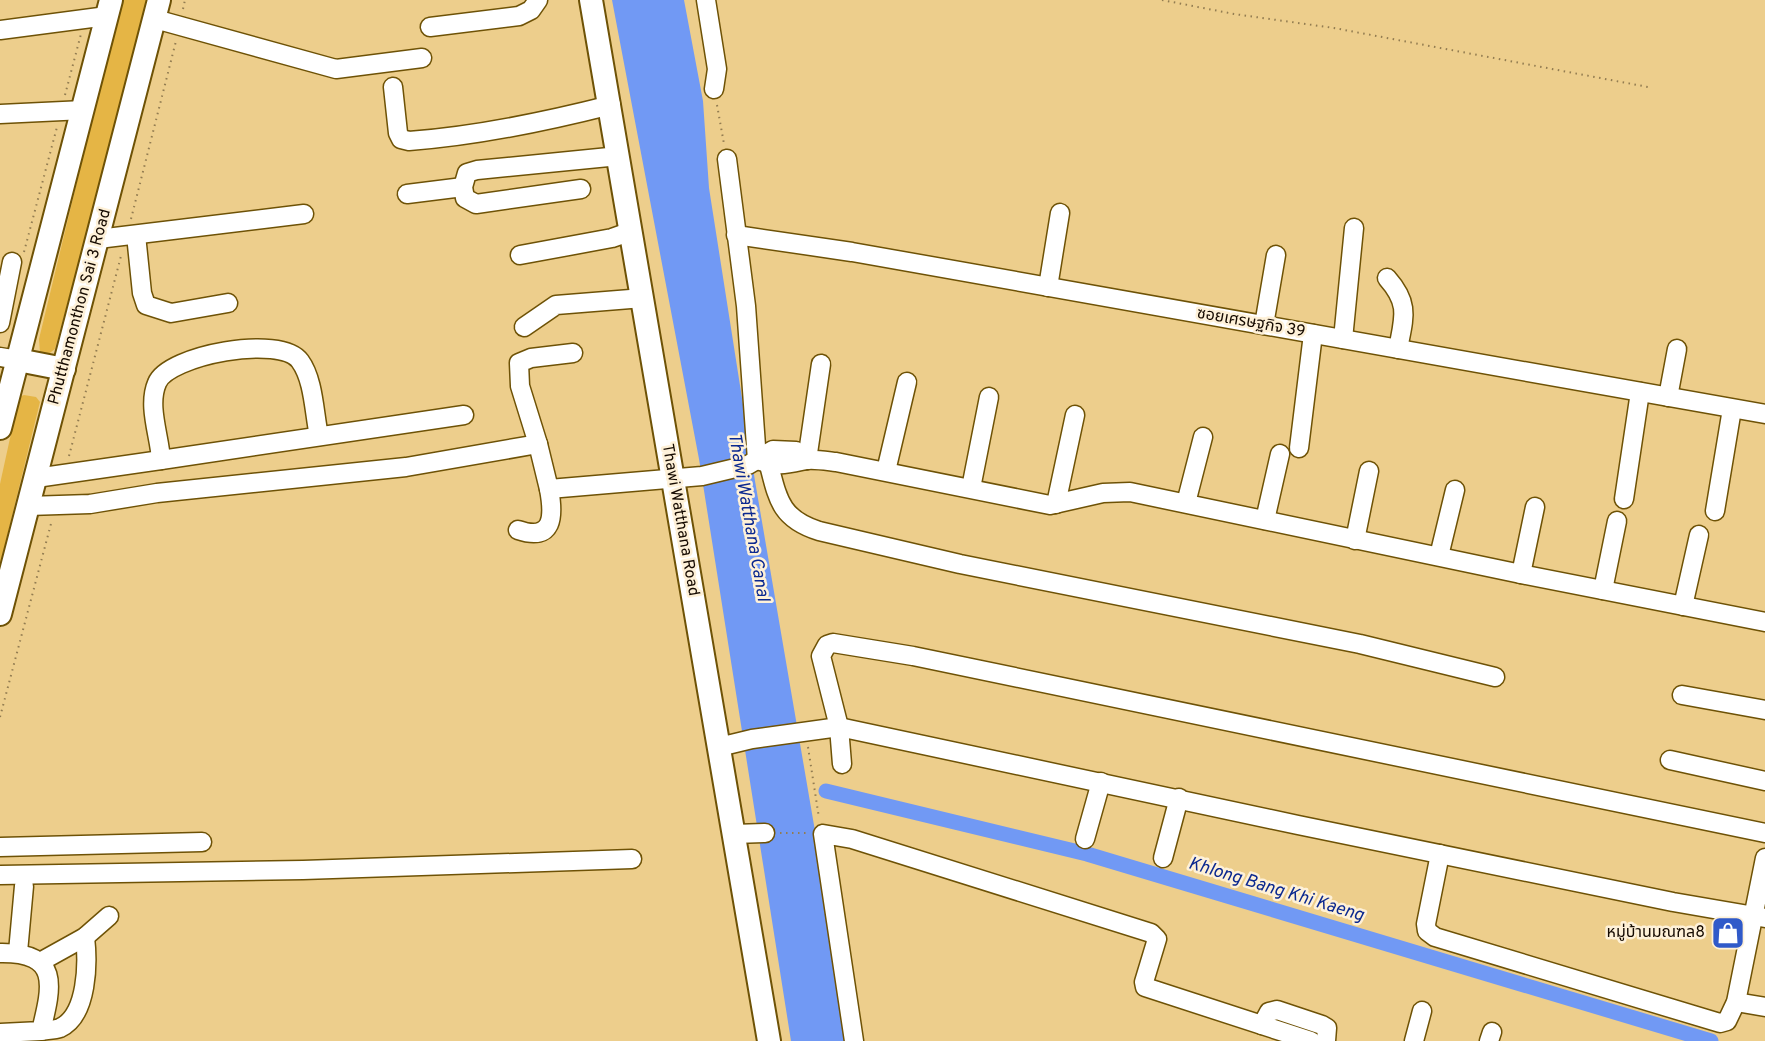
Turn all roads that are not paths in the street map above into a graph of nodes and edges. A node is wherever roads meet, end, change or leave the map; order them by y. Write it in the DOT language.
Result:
graph roads {
  1 [pos="538,0"];
  2 [pos="591,0"];
  3 [pos="706,0"];
  4 [pos="157,9"];
  5 [pos="101,11"];
  6 [pos="430,27"];
  7 [pos="0,30"];
  8 [pos="422,58"];
  9 [pos="393,87"];
  10 [pos="714,89"];
  11 [pos="611,105"];
  12 [pos="84,110"];
  13 [pos="0,114"];
  14 [pos="619,156"];
  15 [pos="727,159"];
  16 [pos="462,187"];
  17 [pos="580,189"];
  18 [pos="407,194"];
  19 [pos="1060,213"];
  20 [pos="304,214"];
  21 [pos="1354,228"];
  22 [pos="629,232"];
  23 [pos="132,235"];
  24 [pos="736,235"];
  25 [pos="98,239"];
  26 [pos="520,255"];
  27 [pos="1276,255"];
  28 [pos="44,261"];
  29 [pos="11,262"];
  30 [pos="1387,278"];
  31 [pos="1048,287"];
  32 [pos="643,298"];
  33 [pos="228,303"];
  34 [pos="0,323"];
  35 [pos="1264,325"];
  36 [pos="524,327"];
  37 [pos="1313,334"];
  38 [pos="1343,339"];
  39 [pos="1398,349"];
  40 [pos="1677,349"];
  41 [pos="573,353"];
  42 [pos="9,358"];
  43 [pos="821,364"];
  44 [pos="64,369"];
  45 [pos="907,382"];
  46 [pos="1640,392"];
  47 [pos="989,397"];
  48 [pos="1668,397"];
  49 [pos="1732,409"];
  50 [pos="1765,414"];
  51 [pos="464,415"];
  52 [pos="1075,415"];
  53 [pos="0,428"];
  54 [pos="319,436"];
  55 [pos="1203,437"];
  56 [pos="538,444"];
  57 [pos="1299,448"];
  58 [pos="1280,454"];
  59 [pos="161,460"];
  60 [pos="807,460"];
  61 [pos="758,463"];
  62 [pos="886,471"];
  63 [pos="1369,471"];
  64 [pos="36,478"];
  65 [pos="674,480"];
  66 [pos="971,488"];
  67 [pos="549,489"];
  68 [pos="1455,490"];
  69 [pos="1624,500"];
  70 [pos="1186,503"];
  71 [pos="1056,504"];
  72 [pos="28,506"];
  73 [pos="1535,507"];
  74 [pos="1716,511"];
  75 [pos="1265,520"];
  76 [pos="1617,521"];
  77 [pos="518,530"];
  78 [pos="1699,535"];
  79 [pos="1355,540"];
  80 [pos="1439,556"];
  81 [pos="1521,574"];
  82 [pos="1603,590"];
  83 [pos="1683,606"];
  84 [pos="0,614"];
  85 [pos="1765,622"];
  86 [pos="1495,677"];
  87 [pos="1682,695"];
  88 [pos="1765,710"];
  89 [pos="839,727"];
  90 [pos="719,747"];
  91 [pos="1670,760"];
  92 [pos="842,764"];
  93 [pos="1765,781"];
  94 [pos="1101,782"];
  95 [pos="1179,798"];
  96 [pos="765,833"];
  97 [pos="1765,833"];
  98 [pos="734,834"];
  99 [pos="1086,839"];
  100 [pos="202,842"];
  101 [pos="0,847"];
  102 [pos="1440,854"];
  103 [pos="1163,858"];
  104 [pos="1765,858"];
  105 [pos="632,859"];
  106 [pos="0,875"];
  107 [pos="24,886"];
  108 [pos="109,916"];
  109 [pos="1759,917"];
  110 [pos="85,937"];
  111 [pos="9,952"];
  112 [pos="40,962"];
  113 [pos="1736,1002"];
  114 [pos="1765,1007"];
  115 [pos="1422,1011"];
  116 [pos="1262,1025"];
  117 [pos="41,1031"];
  118 [pos="0,1033"];
  119 [pos="769,1041"];
  120 [pos="854,1041"];
  121 [pos="1311,1041"];
  122 [pos="1326,1041"];
  123 [pos="1414,1041"];
  1 -- 6 [label="street"];
  2 -- 11 [label="main road, Thawi Watthana Road"];
  3 -- 10 [label="street"];
  4 -- 8 [label="street"];
  4 -- 25 [label="main road, Phutthamonthon Sai 3 Road"];
  5 -- 7 [label="street"];
  5 -- 12 [label="main road"];
  9 -- 11 [label="street"];
  11 -- 14 [label="main road, Thawi Watthana Road"];
  12 -- 13 [label="street"];
  12 -- 28 [label="main road"];
  14 -- 16 [label="street"];
  14 -- 22 [label="main road, Thawi Watthana Road"];
  15 -- 24 [label="street"];
  16 -- 17 [label="street"];
  16 -- 18 [label="street"];
  19 -- 31 [label="street"];
  20 -- 23 [label="street"];
  21 -- 38 [label="street"];
  22 -- 26 [label="street"];
  22 -- 32 [label="main road, Thawi Watthana Road"];
  23 -- 25 [label="street"];
  23 -- 33 [label="street"];
  24 -- 31 [label="street, ซอยเศรษฐกิจ 39"];
  24 -- 61 [label="street"];
  25 -- 44 [label="main road, Phutthamonthon Sai 3 Road"];
  27 -- 35 [label="street"];
  28 -- 29 [label="street"];
  28 -- 42 [label="main road"];
  29 -- 34 [label="street"];
  30 -- 39 [label="street"];
  31 -- 35 [label="street, ซอยเศรษฐกิจ 39"];
  32 -- 36 [label="street"];
  32 -- 65 [label="main road, Thawi Watthana Road"];
  35 -- 37 [label="street, ซอยเศรษฐกิจ 39"];
  37 -- 38 [label="street, ซอยเศรษฐกิจ 39"];
  37 -- 57 [label="street"];
  38 -- 39 [label="street, ซอยเศรษฐกิจ 39"];
  39 -- 46 [label="street, ซอยเศรษฐกิจ 39"];
  40 -- 48 [label="street"];
  41 -- 56 [label="street"];
  42 -- 44 [label="main road"];
  42 -- 53 [label="main road"];
  43 -- 60 [label="street"];
  44 -- 64 [label="main road, Phutthamonthon Sai 3 Road"];
  45 -- 62 [label="street"];
  46 -- 48 [label="street, ซอยเศรษฐกิจ 39"];
  46 -- 69 [label="street"];
  47 -- 66 [label="street"];
  48 -- 49 [label="street, ซอยเศรษฐกิจ 39"];
  49 -- 50 [label="street, ซอยเศรษฐกิจ 39"];
  49 -- 74 [label="street"];
  51 -- 54 [label="street"];
  52 -- 71 [label="street"];
  54 -- 59 [label="street"];
  54 -- 59 [label="street"];
  55 -- 70 [label="street"];
  56 -- 67 [label="street"];
  56 -- 72 [label="street"];
  58 -- 75 [label="street"];
  59 -- 64 [label="street"];
  60 -- 61 [label="street"];
  60 -- 62 [label="street"];
  61 -- 65 [label="street"];
  61 -- 86 [label="street"];
  62 -- 66 [label="street"];
  63 -- 79 [label="street"];
  64 -- 72 [label="main road, Phutthamonthon Sai 3 Road"];
  65 -- 67 [label="street"];
  65 -- 90 [label="main road, Thawi Watthana Road"];
  66 -- 71 [label="street"];
  67 -- 77 [label="street"];
  68 -- 80 [label="street"];
  70 -- 71 [label="street"];
  70 -- 75 [label="street"];
  72 -- 84 [label="main road, Phutthamonthon Sai 3 Road"];
  73 -- 81 [label="street"];
  75 -- 79 [label="street"];
  76 -- 82 [label="street"];
  78 -- 83 [label="street"];
  79 -- 80 [label="street"];
  80 -- 81 [label="street"];
  81 -- 82 [label="street"];
  82 -- 83 [label="street"];
  83 -- 85 [label="street"];
  87 -- 88 [label="street"];
  89 -- 90 [label="street"];
  89 -- 92 [label="street"];
  89 -- 94 [label="street"];
  89 -- 97 [label="street"];
  90 -- 98 [label="main road, Thawi Watthana Road"];
  91 -- 93 [label="street"];
  94 -- 95 [label="street"];
  94 -- 99 [label="street"];
  95 -- 102 [label="street"];
  95 -- 103 [label="street"];
  96 -- 98 [label="street"];
  98 -- 119 [label="main road, Thawi Watthana Road"];
  100 -- 101 [label="street"];
  102 -- 109 [label="street"];
  102 -- 113 [label="street"];
  104 -- 109 [label="street"];
  105 -- 106 [label="street"];
  107 -- 111 [label="street"];
  108 -- 110 [label="street"];
  109 -- 113 [label="street"];
  110 -- 112 [label="street"];
  110 -- 117 [label="street"];
  111 -- 112 [label="street"];
  112 -- 117 [label="street"];
  113 -- 114 [label="street"];
  115 -- 123 [label="street"];
  116 -- 120 [label="street"];
  116 -- 121 [label="street"];
  116 -- 122 [label="street"];
  117 -- 118 [label="street"];
}
